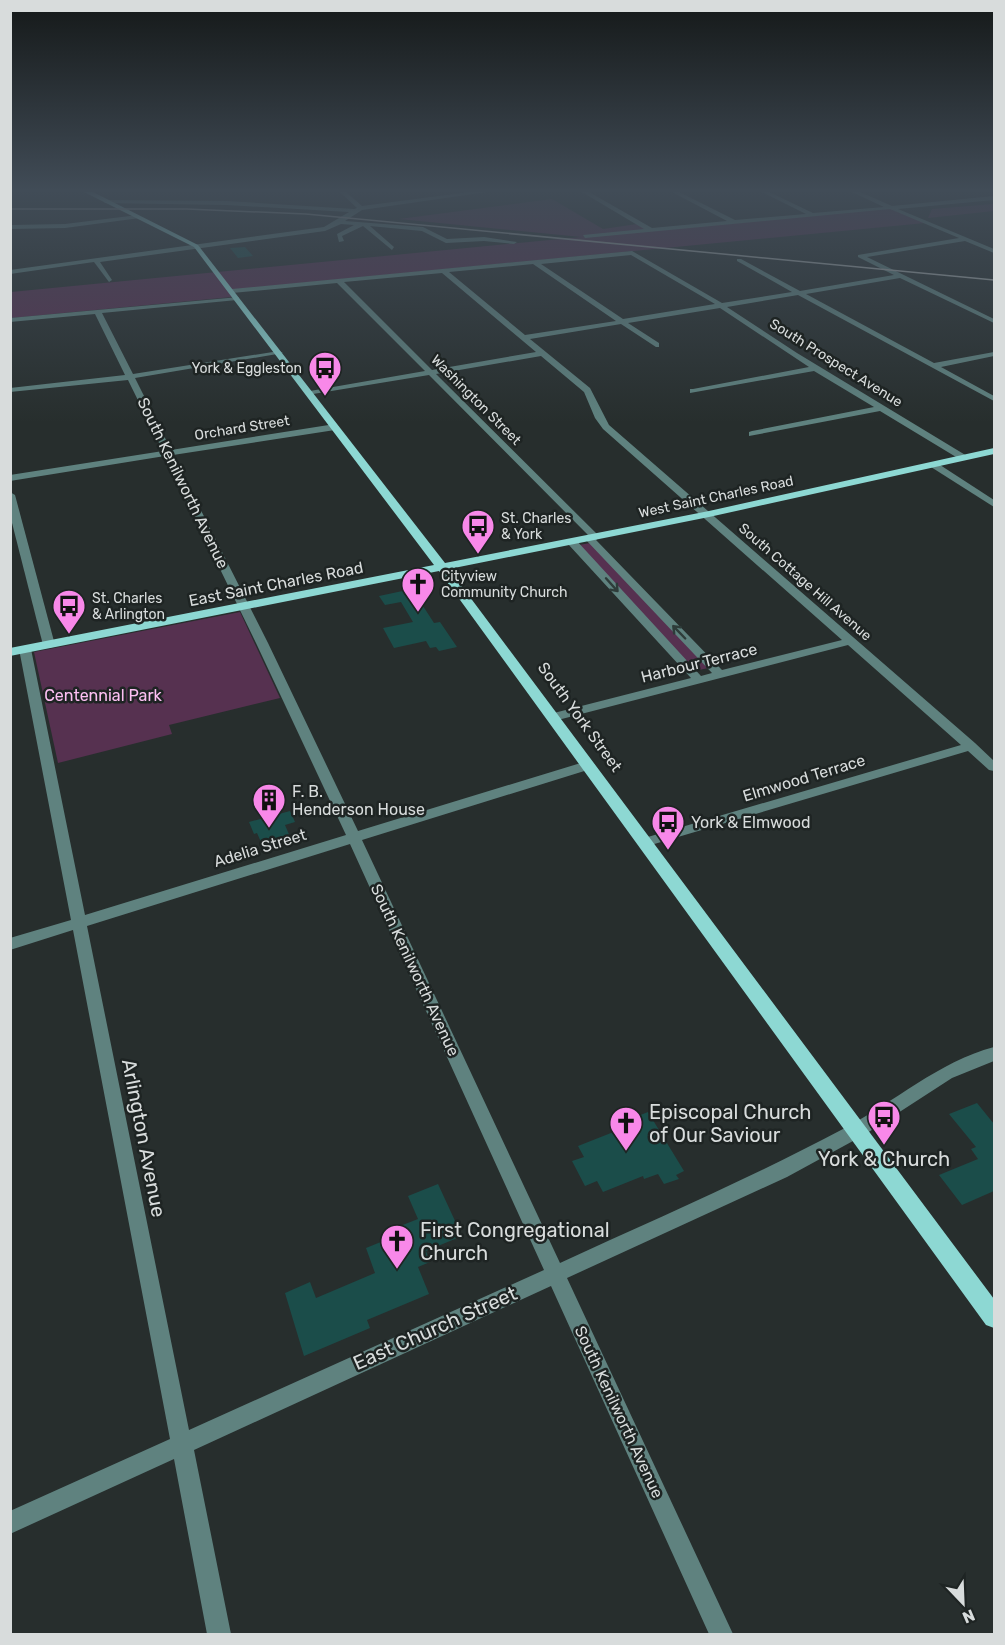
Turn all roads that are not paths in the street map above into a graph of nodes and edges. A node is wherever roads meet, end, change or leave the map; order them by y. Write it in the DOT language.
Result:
graph roads {
  1 [pos="33,269"];
  2 [pos="102,269"];
  3 [pos="214,269"];
  4 [pos="466,269"];
  5 [pos="544,269"];
  6 [pos="659,269"];
  7 [pos="755,269"];
  8 [pos="886,269"];
  9 [pos="443,271"];
  10 [pos="10,272"];
  11 [pos="901,276"];
  12 [pos="109,280"];
  13 [pos="339,281"];
  14 [pos="800,293"];
  15 [pos="235,295"];
  16 [pos="722,306"];
  17 [pos="98,312"];
  18 [pos="10,320"];
  19 [pos="994,321"];
  20 [pos="621,322"];
  21 [pos="523,338"];
  22 [pos="656,345"];
  23 [pos="279,353"];
  24 [pos="543,353"];
  25 [pos="994,354"];
  26 [pos="933,366"];
  27 [pos="816,368"];
  28 [pos="430,373"];
  29 [pos="130,377"];
  30 [pos="10,390"];
  31 [pos="693,391"];
  32 [pos="310,393"];
  33 [pos="994,399"];
  34 [pos="881,408"];
  35 [pos="335,428"];
  36 [pos="752,434"];
  37 [pos="994,452"];
  38 [pos="168,453"];
  39 [pos="964,458"];
  40 [pos="934,465"];
  41 [pos="10,478"];
  42 [pos="10,495"];
  43 [pos="994,504"];
  44 [pos="709,514"];
  45 [pos="592,538"];
  46 [pos="573,542"];
  47 [pos="442,568"];
  48 [pos="245,607"];
  49 [pos="851,641"];
  50 [pos="49,645"];
  51 [pos="18,651"];
  52 [pos="720,675"];
  53 [pos="699,680"];
  54 [pos="554,717"];
  55 [pos="971,746"];
  56 [pos="589,765"];
  57 [pos="994,766"];
  58 [pos="354,837"];
  59 [pos="646,842"];
  60 [pos="79,922"];
  61 [pos="10,944"];
  62 [pos="994,1054"];
  63 [pos="858,1130"];
  64 [pos="556,1274"];
  65 [pos="994,1317"];
  66 [pos="181,1445"];
  67 [pos="10,1522"];
  68 [pos="219,1635"];
  69 [pos="721,1635"];
  1 -- 10 [label="street"];
  2 -- 12 [label="street"];
  3 -- 15 [label="main road, South York Street"];
  4 -- 9 [label="street"];
  5 -- 20 [label="street"];
  6 -- 16 [label="street, South Prospect Avenue"];
  7 -- 14 [label="street"];
  8 -- 11 [label="street"];
  9 -- 13 [label="street"];
  9 -- 21 [label="street, South Cottage Hill Avenue"];
  11 -- 14 [label="street"];
  11 -- 19 [label="street"];
  13 -- 15 [label="street"];
  13 -- 28 [label="street, Washington Street"];
  14 -- 16 [label="street"];
  14 -- 26 [label="street"];
  15 -- 17 [label="street"];
  15 -- 23 [label="main road, South York Street"];
  16 -- 20 [label="street"];
  16 -- 27 [label="street, South Prospect Avenue"];
  17 -- 18 [label="street"];
  17 -- 29 [label="street, South Kenilworth Avenue"];
  20 -- 21 [label="street"];
  20 -- 22 [label="street"];
  21 -- 24 [label="street, South Cottage Hill Avenue"];
  23 -- 29 [label="street"];
  23 -- 32 [label="main road, South York Street"];
  24 -- 28 [label="street"];
  24 -- 44 [label="street, South Cottage Hill Avenue"];
  25 -- 26 [label="street"];
  26 -- 33 [label="street"];
  27 -- 31 [label="street"];
  27 -- 34 [label="street, South Prospect Avenue"];
  28 -- 32 [label="street"];
  28 -- 45 [label="street, Washington Street"];
  29 -- 30 [label="street"];
  29 -- 38 [label="street, South Kenilworth Avenue"];
  32 -- 35 [label="main road, South York Street"];
  34 -- 36 [label="street"];
  34 -- 39 [label="street, South Prospect Avenue"];
  35 -- 38 [label="street, Orchard Street"];
  35 -- 47 [label="main road, South York Street"];
  37 -- 39 [label="main road, West Saint Charles Road"];
  38 -- 41 [label="street, Orchard Street"];
  38 -- 48 [label="street, South Kenilworth Avenue"];
  39 -- 40 [label="main road, West Saint Charles Road"];
  40 -- 43 [label="street"];
  40 -- 44 [label="main road, West Saint Charles Road"];
  42 -- 50 [label="street"];
  44 -- 45 [label="main road, West Saint Charles Road"];
  44 -- 49 [label="street, South Cottage Hill Avenue"];
  45 -- 46 [label="main road, West Saint Charles Road"];
  52 -- 45 [label="street, Washington Street, one-way"];
  46 -- 47 [label="main road, West Saint Charles Road"];
  46 -- 53 [label="street, one-way"];
  47 -- 48 [label="main road, East Saint Charles Road"];
  47 -- 54 [label="main road, South York Street"];
  48 -- 50 [label="main road, East Saint Charles Road"];
  48 -- 58 [label="street, South Kenilworth Avenue"];
  49 -- 52 [label="street, Harbour Terrace"];
  49 -- 55 [label="street, South Cottage Hill Avenue"];
  50 -- 51 [label="main road, East Saint Charles Road"];
  51 -- 60 [label="street, Arlington Avenue"];
  52 -- 53 [label="street, Harbour Terrace"];
  53 -- 54 [label="street, Harbour Terrace"];
  54 -- 56 [label="main road, South York Street"];
  55 -- 57 [label="street, South Cottage Hill Avenue"];
  55 -- 59 [label="street, Elmwood Terrace"];
  56 -- 58 [label="street, Adelia Street"];
  56 -- 59 [label="main road, South York Street"];
  58 -- 60 [label="street, Adelia Street"];
  58 -- 64 [label="street, South Kenilworth Avenue"];
  59 -- 63 [label="main road, South York Street"];
  60 -- 61 [label="street, Adelia Street"];
  60 -- 66 [label="street, Arlington Avenue"];
  62 -- 63 [label="street, East Church Street"];
  63 -- 64 [label="street, East Church Street"];
  63 -- 65 [label="main road, South York Street"];
  64 -- 66 [label="street, East Church Street"];
  64 -- 69 [label="street, South Kenilworth Avenue"];
  66 -- 67 [label="street, East Church Street"];
  66 -- 68 [label="street, Arlington Avenue"];
}
